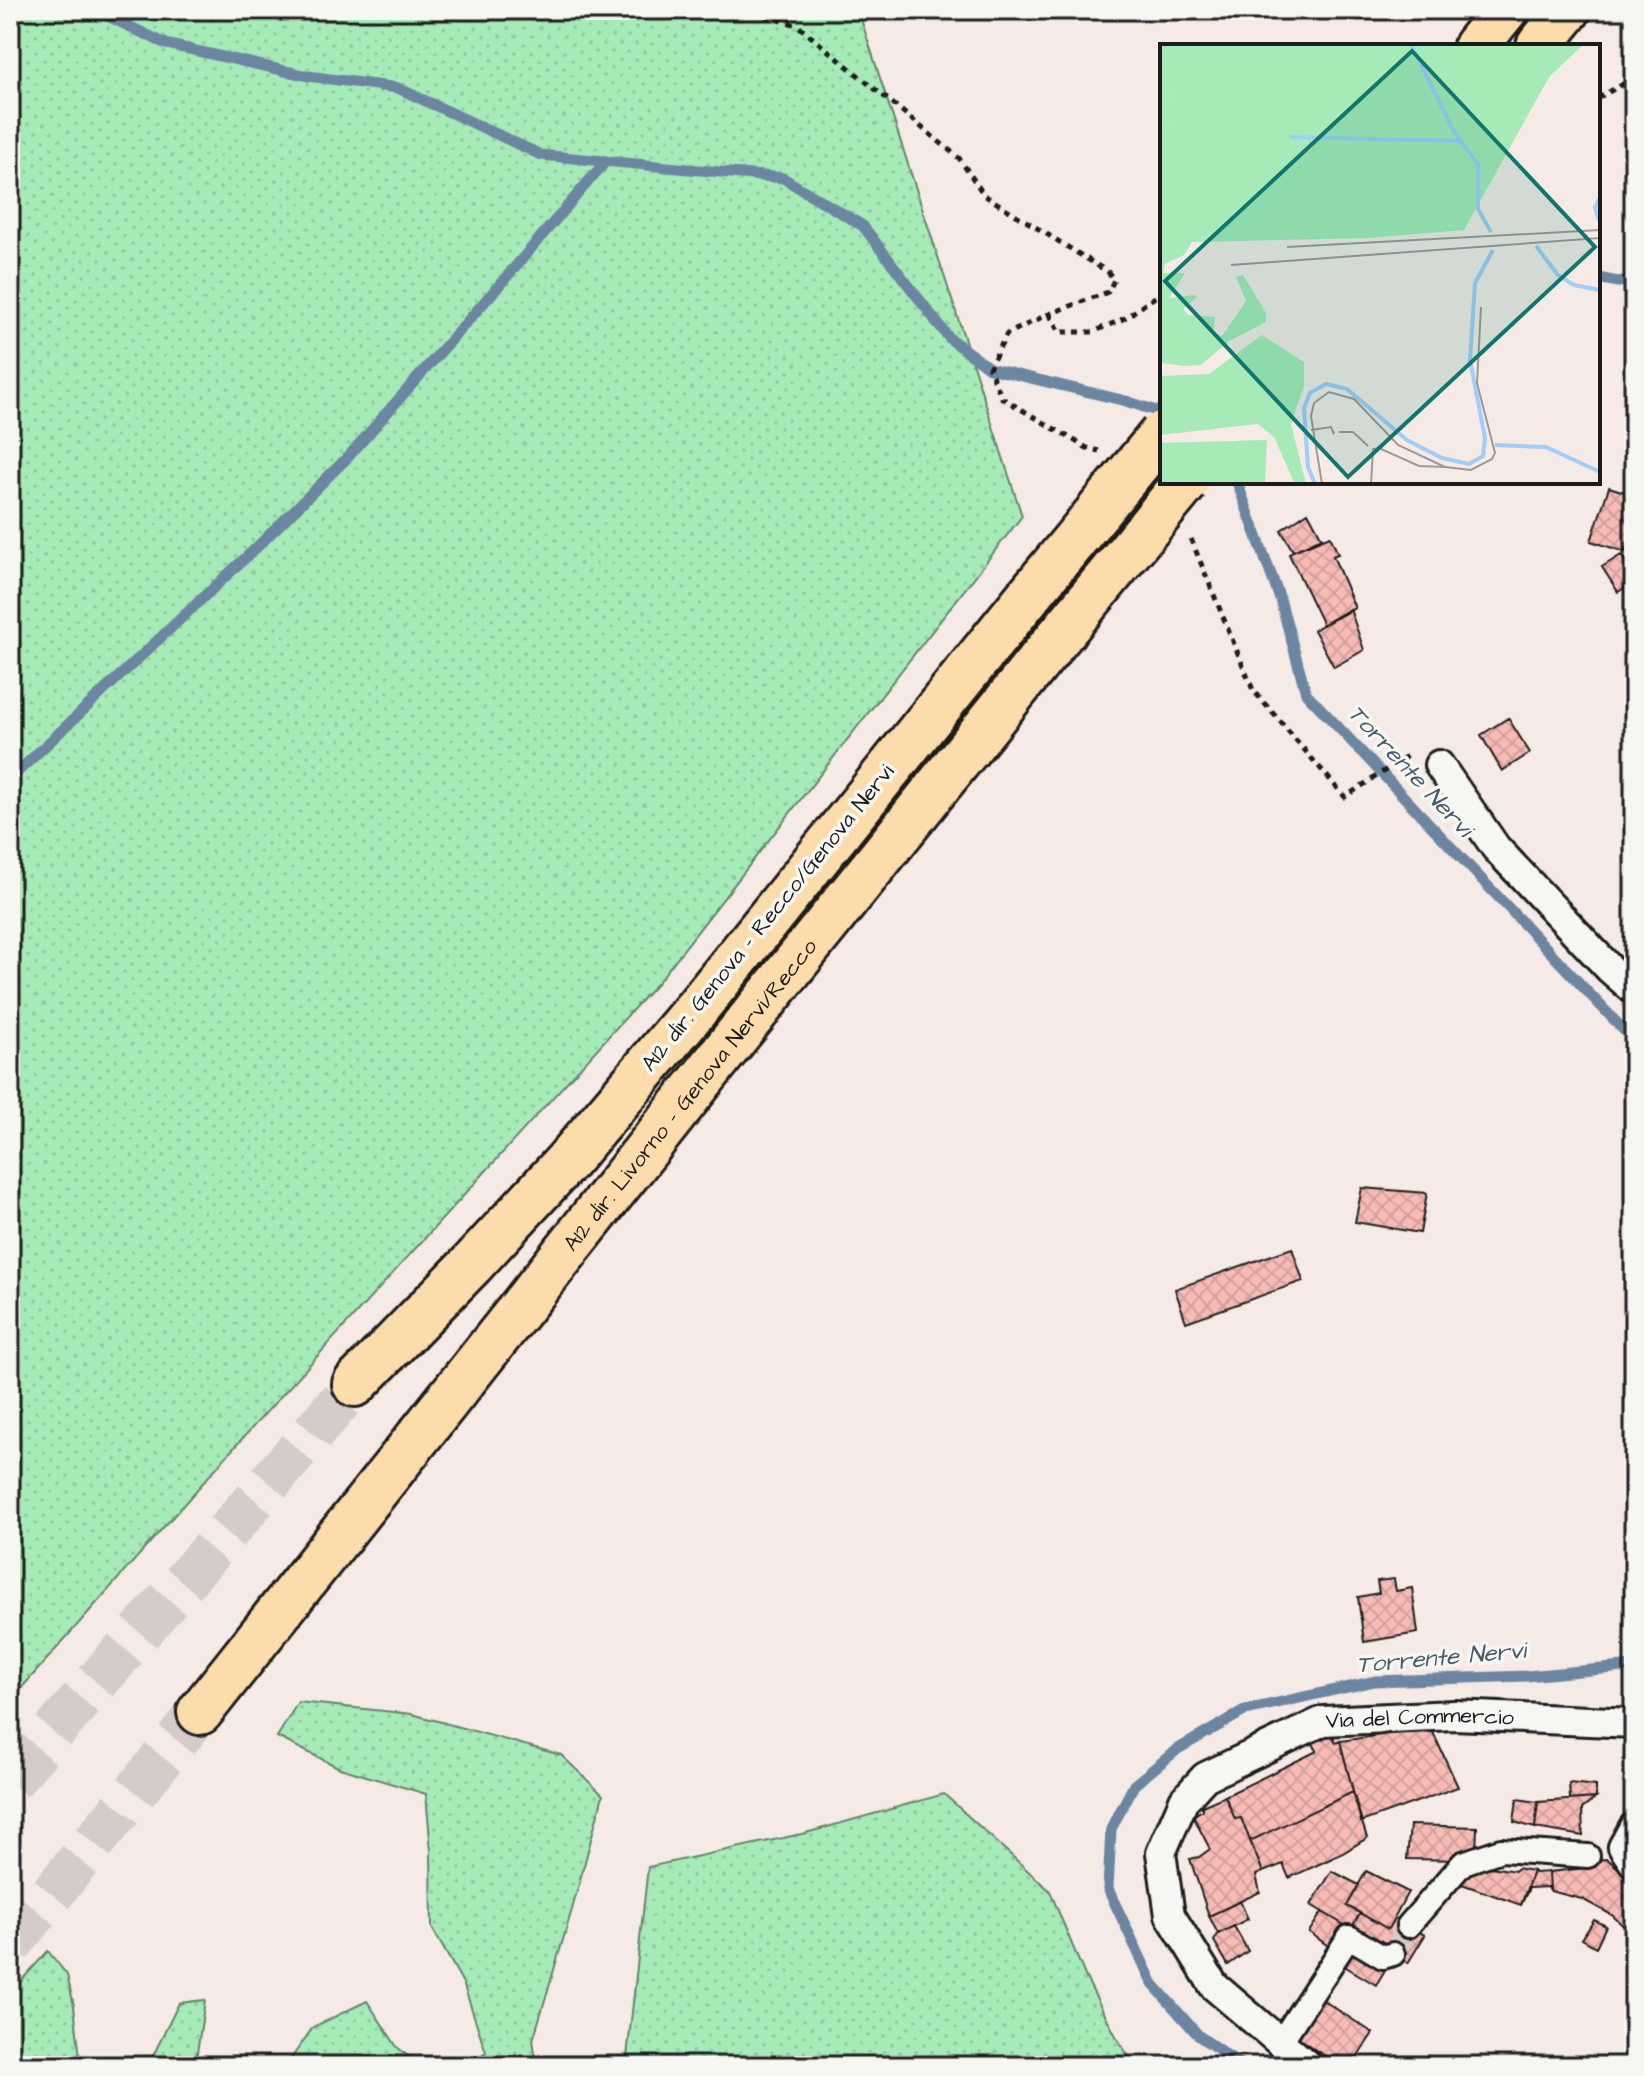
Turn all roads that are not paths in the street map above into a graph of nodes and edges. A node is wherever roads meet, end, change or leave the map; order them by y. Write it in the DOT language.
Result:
graph roads {
  1 [pos="1505,10"];
  2 [pos="1568,10"];
  3 [pos="1478,44"];
  4 [pos="1541,44"];
  5 [pos="1160,436"];
  6 [pos="1184,484"];
  7 [pos="1439,765"];
  8 [pos="1634,990"];
  9 [pos="355,1384"];
  10 [pos="200,1712"];
  11 [pos="1634,1723"];
  12 [pos="1634,1827"];
  13 [pos="1588,1856"];
  14 [pos="1634,1863"];
  15 [pos="1408,1926"];
  16 [pos="1393,1954"];
  17 [pos="1280,2043"];
  18 [pos="1308,2066"];
  1 -- 3 [label="highway"];
  2 -- 4 [label="highway"];
  5 -- 9 [label="highway, A12 dir. Genova - Recco/Genova Nervi, bridge"];
  6 -- 10 [label="highway, A12 dir. Livorno - Genova Nervi/Recco, bridge"];
  7 -- 8 [label="street"];
  11 -- 17 [label="street, Via del Commercio"];
  12 -- 14 [label="street"];
  13 -- 15 [label="street"];
  16 -- 17 [label="street"];
  17 -- 18 [label="street, Via del Commercio"];
}
